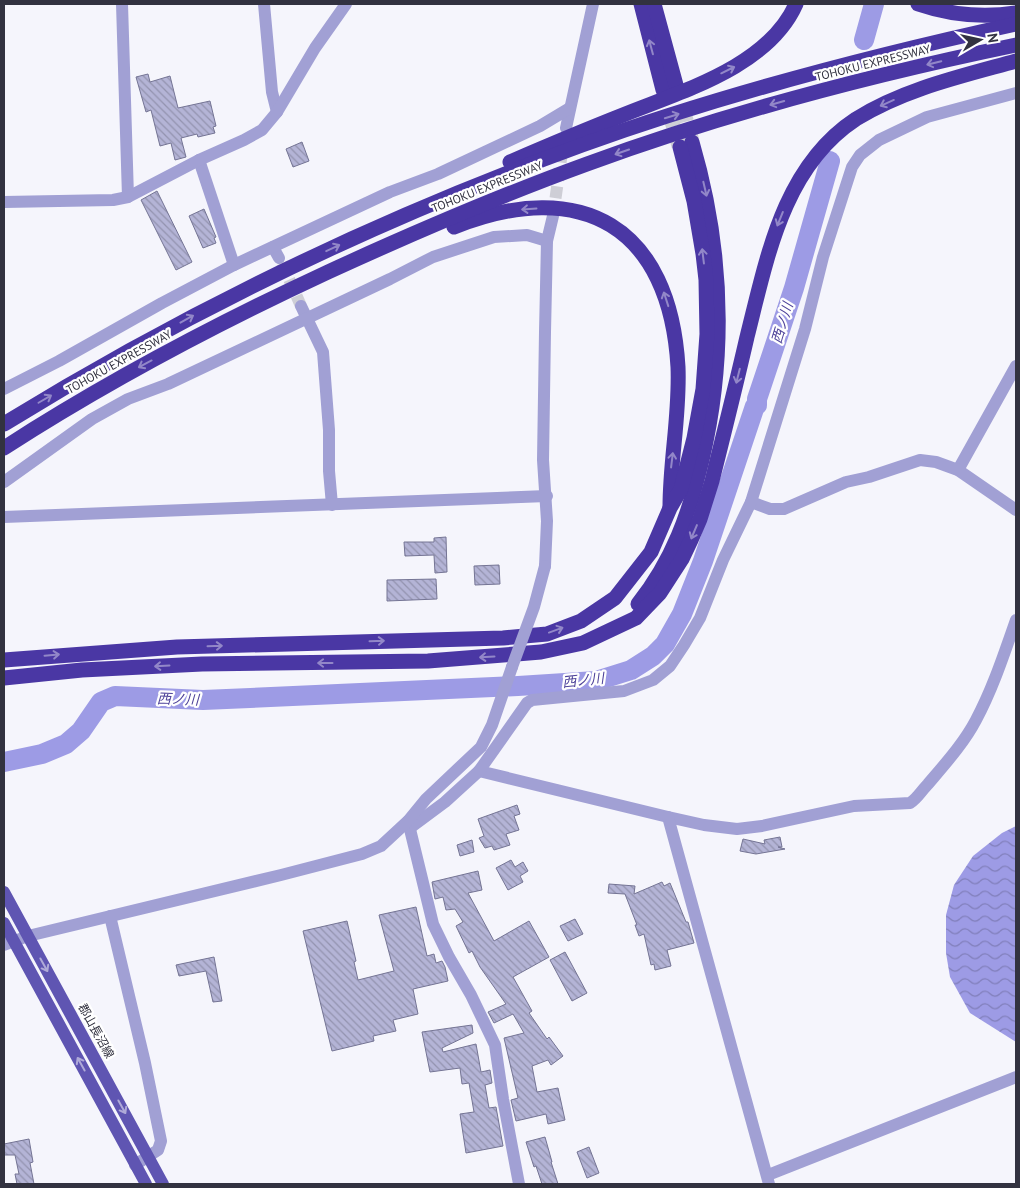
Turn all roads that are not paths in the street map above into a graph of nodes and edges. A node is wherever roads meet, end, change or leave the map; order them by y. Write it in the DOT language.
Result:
graph roads {
  1 [pos="122,4"];
  2 [pos="264,4"];
  3 [pos="346,4"];
  4 [pos="593,4"];
  5 [pos="641,4"];
  6 [pos="654,4"];
  7 [pos="796,4"];
  8 [pos="918,4"];
  9 [pos="1016,12"];
  10 [pos="1016,24"];
  11 [pos="1016,45"];
  12 [pos="1016,61"];
  13 [pos="1016,93"];
  14 [pos="570,108"];
  15 [pos="277,112"];
  16 [pos="566,128"];
  17 [pos="199,160"];
  18 [pos="128,197"];
  19 [pos="4,202"];
  20 [pos="553,216"];
  21 [pos="381,226"];
  22 [pos="547,241"];
  23 [pos="273,247"];
  24 [pos="280,258"];
  25 [pos="234,265"];
  26 [pos="302,306"];
  27 [pos="250,309"];
  28 [pos="308,318"];
  29 [pos="1016,366"];
  30 [pos="4,389"];
  31 [pos="4,424"];
  32 [pos="4,448"];
  33 [pos="958,470"];
  34 [pos="4,482"];
  35 [pos="547,496"];
  36 [pos="752,502"];
  37 [pos="332,505"];
  38 [pos="670,508"];
  39 [pos="1016,510"];
  40 [pos="4,516"];
  41 [pos="1016,620"];
  42 [pos="618,627"];
  43 [pos="4,660"];
  44 [pos="4,678"];
  45 [pos="479,772"];
  46 [pos="668,817"];
  47 [pos="409,824"];
  48 [pos="4,892"];
  49 [pos="110,916"];
  50 [pos="4,923"];
  51 [pos="28,936"];
  52 [pos="9,943"];
  53 [pos="1016,1077"];
  54 [pos="149,1157"];
  55 [pos="135,1165"];
  56 [pos="769,1180"];
  57 [pos="146,1184"];
  58 [pos="163,1184"];
  59 [pos="519,1184"];
  1 -- 18 [label="street"];
  2 -- 15 [label="street"];
  3 -- 15 [label="street"];
  4 -- 14 [label="street"];
  6 -- 5 [label="highway, one-way"];
  21 -- 7 [label="highway, one-way"];
  8 -- 9 [label="highway"];
  21 -- 10 [label="highway, TOHOKU EXPRESSWAY, one-way"];
  11 -- 27 [label="highway, TOHOKU EXPRESSWAY, one-way"];
  12 -- 42 [label="highway, one-way"];
  13 -- 36 [label="street"];
  14 -- 16 [label="street"];
  14 -- 23 [label="street"];
  15 -- 17 [label="street"];
  17 -- 18 [label="street"];
  17 -- 25 [label="street"];
  18 -- 19 [label="street"];
  20 -- 22 [label="street"];
  31 -- 21 [label="highway, TOHOKU EXPRESSWAY, one-way"];
  22 -- 28 [label="street"];
  22 -- 35 [label="street"];
  23 -- 24 [label="street"];
  23 -- 25 [label="street"];
  25 -- 30 [label="street"];
  26 -- 28 [label="street"];
  27 -- 32 [label="highway, TOHOKU EXPRESSWAY, one-way"];
  38 -- 27 [label="highway, one-way"];
  28 -- 34 [label="street"];
  28 -- 37 [label="street"];
  29 -- 33 [label="street"];
  33 -- 36 [label="street"];
  33 -- 39 [label="street"];
  35 -- 37 [label="street"];
  35 -- 47 [label="street, bridge"];
  36 -- 45 [label="street"];
  37 -- 40 [label="street"];
  38 -- 42 [label="highway, one-way"];
  43 -- 38 [label="highway, one-way"];
  41 -- 46 [label="street"];
  42 -- 44 [label="highway, one-way"];
  45 -- 46 [label="street"];
  45 -- 47 [label="street"];
  46 -- 56 [label="street"];
  47 -- 49 [label="street"];
  47 -- 59 [label="street"];
  48 -- 51 [label="main road, 郡山長沼線"];
  49 -- 51 [label="street"];
  49 -- 54 [label="street"];
  50 -- 52 [label="main road"];
  51 -- 52 [label="street"];
  51 -- 54 [label="main road, 郡山長沼線, one-way"];
  55 -- 52 [label="main road, one-way"];
  53 -- 56 [label="street"];
  54 -- 55 [label="street"];
  54 -- 58 [label="main road, 郡山長沼線"];
  55 -- 57 [label="main road"];
}
